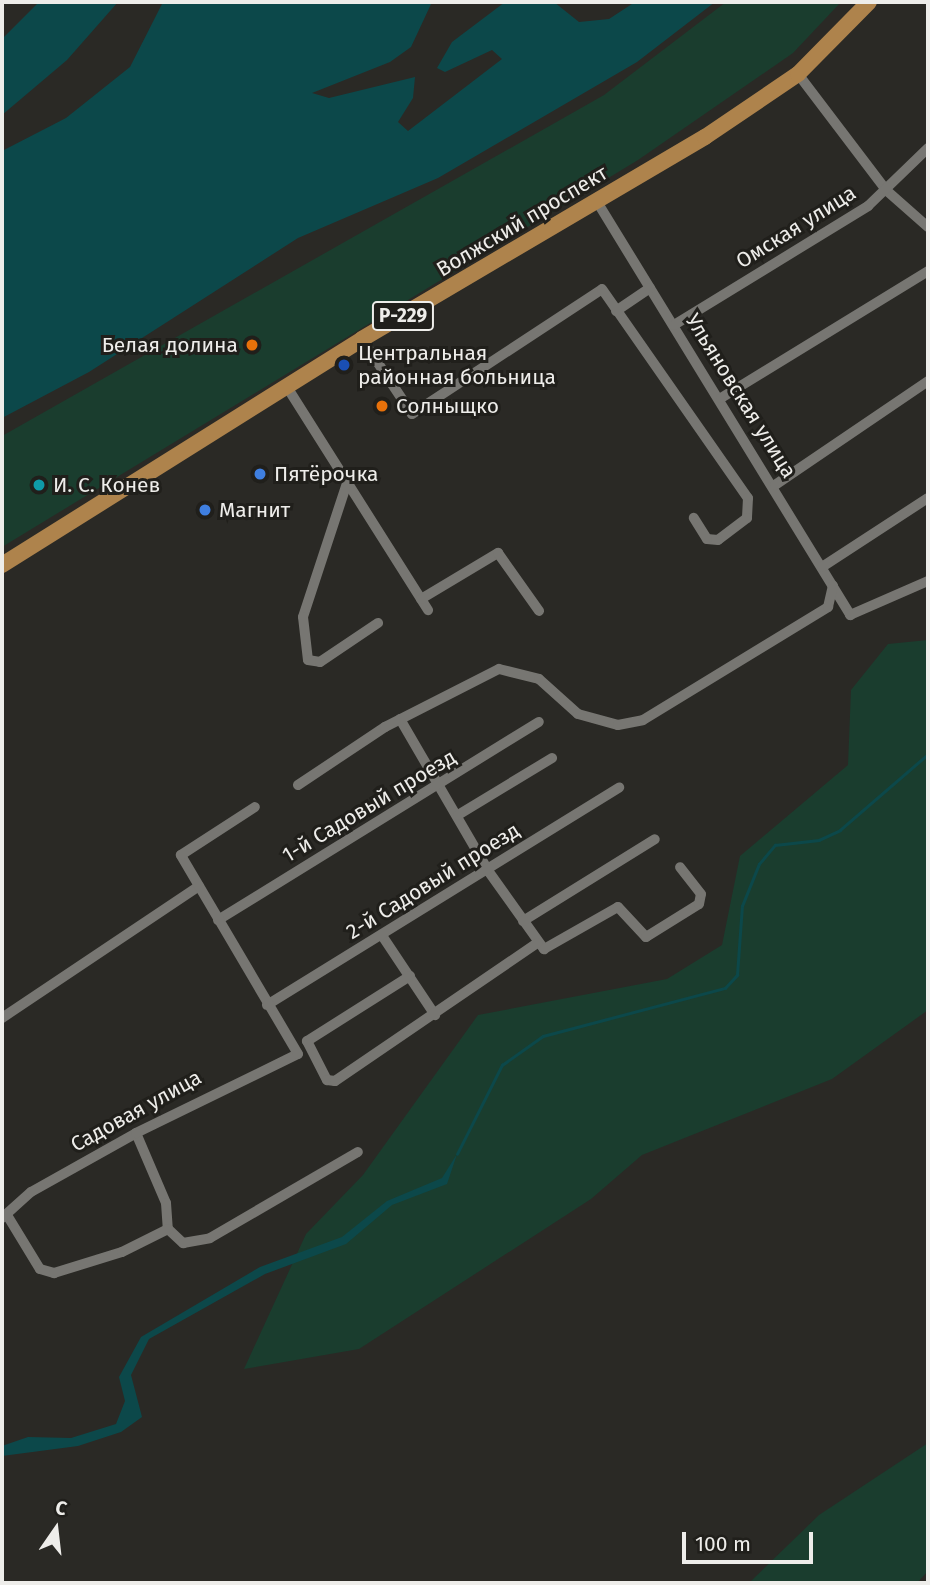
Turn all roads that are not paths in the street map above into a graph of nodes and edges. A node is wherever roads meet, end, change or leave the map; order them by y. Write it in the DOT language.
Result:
graph roads {
  1 [pos="869,2"];
  2 [pos="798,74"];
  3 [pos="928,148"];
  4 [pos="886,190"];
  5 [pos="596,200"];
  6 [pos="928,228"];
  7 [pos="928,271"];
  8 [pos="650,288"];
  9 [pos="616,311"];
  10 [pos="674,325"];
  11 [pos="362,339"];
  12 [pos="928,381"];
  13 [pos="287,387"];
  14 [pos="721,398"];
  15 [pos="348,480"];
  16 [pos="775,485"];
  17 [pos="928,498"];
  18 [pos="694,518"];
  19 [pos="2,565"];
  20 [pos="822,567"];
  21 [pos="928,581"];
  22 [pos="833,586"];
  23 [pos="421,599"];
  24 [pos="428,610"];
  25 [pos="539,611"];
  26 [pos="379,623"];
  27 [pos="401,719"];
  28 [pos="539,722"];
  29 [pos="552,758"];
  30 [pos="298,785"];
  31 [pos="441,786"];
  32 [pos="619,788"];
  33 [pos="255,807"];
  34 [pos="458,815"];
  35 [pos="655,839"];
  36 [pos="680,867"];
  37 [pos="489,872"];
  38 [pos="198,886"];
  39 [pos="218,920"];
  40 [pos="523,921"];
  41 [pos="383,937"];
  42 [pos="537,943"];
  43 [pos="410,976"];
  44 [pos="267,1005"];
  45 [pos="435,1015"];
  46 [pos="2,1018"];
  47 [pos="136,1133"];
  48 [pos="358,1152"];
  49 [pos="5,1217"];
  50 [pos="167,1229"];
  1 -- 2 [label="main road, Волжский проспект / Р-229"];
  2 -- 4 [label="street"];
  2 -- 5 [label="main road, Волжский проспект / Р-229"];
  3 -- 4 [label="street, Омская улица"];
  4 -- 6 [label="street"];
  4 -- 10 [label="street, Омская улица"];
  5 -- 8 [label="street, Ульяновская улица"];
  5 -- 11 [label="main road, Волжский проспект / Р-229"];
  7 -- 14 [label="street"];
  8 -- 9 [label="street"];
  8 -- 10 [label="street, Ульяновская улица"];
  9 -- 11 [label="street"];
  9 -- 18 [label="street"];
  10 -- 14 [label="street, Ульяновская улица"];
  11 -- 13 [label="main road, Волжский проспект / Р-229"];
  12 -- 16 [label="street"];
  13 -- 15 [label="street"];
  13 -- 19 [label="main road, Волжский проспект / Р-229"];
  14 -- 16 [label="street, Ульяновская улица"];
  15 -- 23 [label="street"];
  15 -- 26 [label="street"];
  16 -- 20 [label="street, Ульяновская улица"];
  17 -- 20 [label="street"];
  20 -- 22 [label="street, Ульяновская улица"];
  21 -- 22 [label="street, Ульяновская улица"];
  22 -- 27 [label="street"];
  23 -- 24 [label="street"];
  23 -- 25 [label="street"];
  27 -- 30 [label="street"];
  27 -- 31 [label="street"];
  28 -- 31 [label="street, 1-й Садовый проезд"];
  29 -- 34 [label="street"];
  31 -- 34 [label="street"];
  31 -- 39 [label="street, 1-й Садовый проезд"];
  32 -- 37 [label="street, 2-й Садовый проезд"];
  33 -- 38 [label="street"];
  34 -- 37 [label="street"];
  35 -- 40 [label="street"];
  36 -- 42 [label="street"];
  37 -- 40 [label="street"];
  37 -- 41 [label="street, 2-й Садовый проезд"];
  38 -- 39 [label="street"];
  38 -- 46 [label="street"];
  39 -- 44 [label="street"];
  40 -- 42 [label="street"];
  41 -- 43 [label="street"];
  41 -- 44 [label="street, 2-й Садовый проезд"];
  42 -- 45 [label="street"];
  43 -- 45 [label="street"];
  43 -- 45 [label="street"];
  44 -- 47 [label="street, Садовая улица"];
  47 -- 49 [label="street, Садовая улица"];
  47 -- 50 [label="street"];
  48 -- 50 [label="street"];
  49 -- 50 [label="street"];
}
